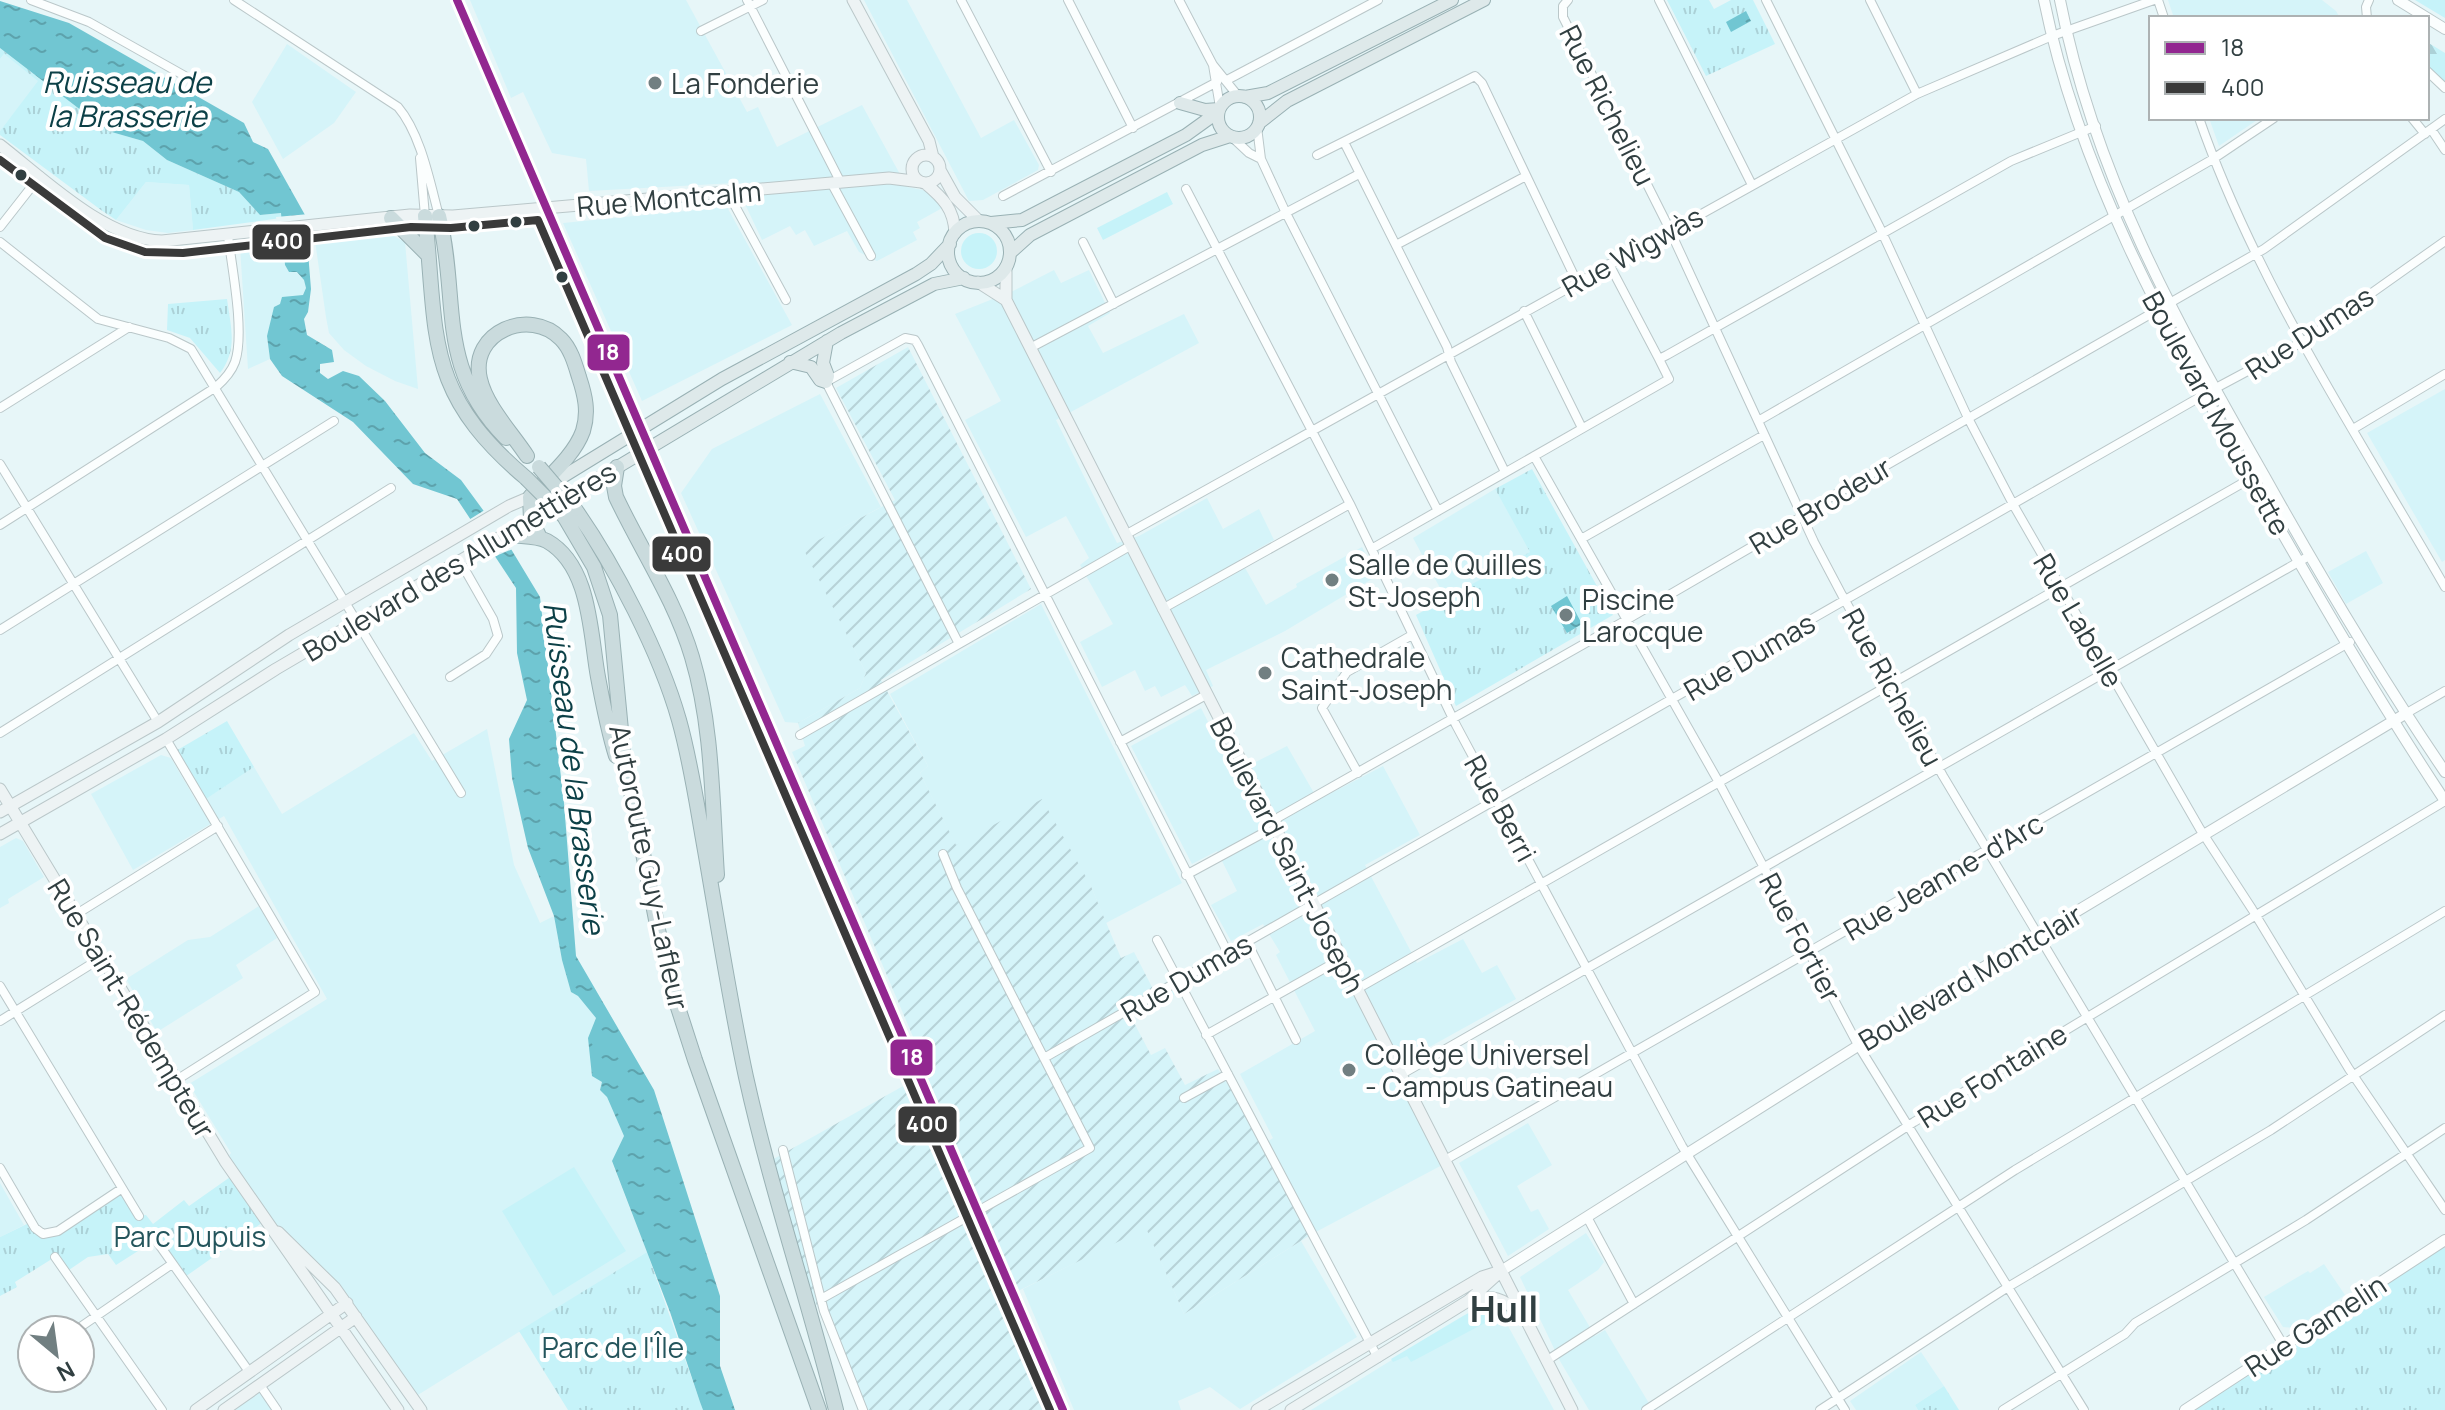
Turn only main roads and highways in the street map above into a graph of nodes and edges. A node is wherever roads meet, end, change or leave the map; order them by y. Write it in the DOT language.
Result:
graph roads {
  1 [pos="853,0"];
  2 [pos="1452,0"];
  3 [pos="1484,0"];
  4 [pos="1242,97"];
  5 [pos="1180,103"];
  6 [pos="1219,109"];
  7 [pos="1258,125"];
  8 [pos="921,130"];
  9 [pos="1231,137"];
  10 [pos="0,145"];
  11 [pos="933,157"];
  12 [pos="914,161"];
  13 [pos="940,170"];
  14 [pos="889,178"];
  15 [pos="923,182"];
  16 [pos="432,216"];
  17 [pos="391,218"];
  18 [pos="985,222"];
  19 [pos="952,239"];
  20 [pos="1010,253"];
  21 [pos="429,256"];
  22 [pos="1006,267"];
  23 [pos="964,278"];
  24 [pos="978,282"];
  25 [pos="1006,300"];
  26 [pos="827,341"];
  27 [pos="790,362"];
  28 [pos="527,456"];
  29 [pos="617,467"];
  30 [pos="530,497"];
  31 [pos="570,512"];
  32 [pos="531,519"];
  33 [pos="510,534"];
  34 [pos="540,538"];
  35 [pos="0,789"];
  36 [pos="5,810"];
  37 [pos="20,823"];
  38 [pos="638,829"];
  39 [pos="0,834"];
  40 [pos="724,963"];
  41 [pos="268,1224"];
  42 [pos="1501,1271"];
  43 [pos="1468,1301"];
  44 [pos="347,1303"];
  45 [pos="331,1314"];
  46 [pos="356,1317"];
  47 [pos="1524,1319"];
  48 [pos="341,1327"];
  49 [pos="196,1410"];
  50 [pos="224,1410"];
  51 [pos="398,1410"];
  52 [pos="421,1410"];
  53 [pos="819,1410"];
  54 [pos="836,1410"];
  55 [pos="1257,1410"];
  56 [pos="1291,1410"];
  57 [pos="1572,1410"];
  1 -- 8 [label="main road"];
  2 -- 4 [label="main road"];
  3 -- 7 [label="main road"];
  4 -- 6 [label="main road"];
  4 -- 7 [label="main road"];
  5 -- 6 [label="main road"];
  6 -- 9 [label="main road"];
  6 -- 18 [label="main road"];
  7 -- 9 [label="main road"];
  8 -- 11 [label="main road"];
  8 -- 12 [label="main road"];
  9 -- 20 [label="main road"];
  10 -- 17 [label="main road, Rue Montcalm"];
  11 -- 12 [label="main road"];
  11 -- 13 [label="main road"];
  12 -- 14 [label="main road, Rue Montcalm"];
  12 -- 15 [label="main road"];
  13 -- 15 [label="main road"];
  13 -- 18 [label="main road"];
  14 -- 15 [label="main road, Rue Montcalm"];
  14 -- 16 [label="main road, Rue Montcalm"];
  15 -- 19 [label="main road"];
  16 -- 17 [label="main road, Rue Montcalm"];
  16 -- 21 [label="highway, Autoroute Guy-Lafleur"];
  16 -- 28 [label="highway, Autoroute Guy-Lafleur"];
  17 -- 21 [label="highway"];
  18 -- 19 [label="main road"];
  18 -- 20 [label="main road"];
  19 -- 23 [label="main road"];
  19 -- 30 [label="main road, Boulevard des Allumettières"];
  20 -- 22 [label="main road"];
  21 -- 31 [label="highway, Autoroute Guy-Lafleur, bridge"];
  22 -- 24 [label="main road"];
  22 -- 25 [label="main road, Boulevard Saint-Joseph"];
  23 -- 24 [label="main road"];
  23 -- 26 [label="main road, Boulevard des Allumettières"];
  24 -- 25 [label="main road"];
  25 -- 42 [label="main road, Boulevard Saint-Joseph"];
  26 -- 27 [label="main road, Boulevard des Allumettières"];
  26 -- 27 [label="main road"];
  27 -- 29 [label="main road, Boulevard des Allumettières"];
  28 -- 30 [label="highway"];
  28 -- 31 [label="highway, Autoroute Guy-Lafleur, bridge"];
  29 -- 32 [label="main road, Boulevard des Allumettières"];
  29 -- 40 [label="highway"];
  30 -- 32 [label="highway"];
  30 -- 36 [label="main road, Boulevard des Allumettières"];
  31 -- 38 [label="highway, Autoroute Guy-Lafleur"];
  31 -- 40 [label="highway, Autoroute Guy-Lafleur"];
  32 -- 33 [label="main road, Boulevard des Allumettières"];
  32 -- 34 [label="highway"];
  33 -- 34 [label="highway"];
  33 -- 37 [label="main road, Boulevard des Allumettières"];
  34 -- 38 [label="highway"];
  35 -- 36 [label="main road, Rue Saint-Rédempteur"];
  36 -- 37 [label="main road, Rue Saint-Rédempteur"];
  37 -- 39 [label="main road, Boulevard des Allumettières"];
  37 -- 41 [label="main road, Rue Saint-Rédempteur"];
  38 -- 53 [label="highway, Autoroute Guy-Lafleur"];
  40 -- 54 [label="highway, Autoroute Guy-Lafleur"];
  41 -- 44 [label="main road, Rue Saint-Rédempteur"];
  41 -- 45 [label="main road, Rue Saint-Rédempteur"];
  42 -- 43 [label="main road, Boulevard Montclair"];
  42 -- 47 [label="main road, Boulevard Saint-Joseph"];
  42 -- 55 [label="main road, Boulevard Montclair"];
  43 -- 47 [label="main road"];
  43 -- 56 [label="main road, Boulevard Montclair"];
  44 -- 45 [label="main road"];
  44 -- 46 [label="main road, Rue Saint-Rédempteur"];
  45 -- 48 [label="main road, Rue Saint-Rédempteur"];
  45 -- 49 [label="main road"];
  46 -- 48 [label="main road"];
  46 -- 52 [label="main road, Rue Saint-Rédempteur"];
  47 -- 57 [label="main road, Boulevard Saint-Joseph"];
  48 -- 50 [label="main road"];
  48 -- 51 [label="main road, Rue Saint-Rédempteur"];
}
